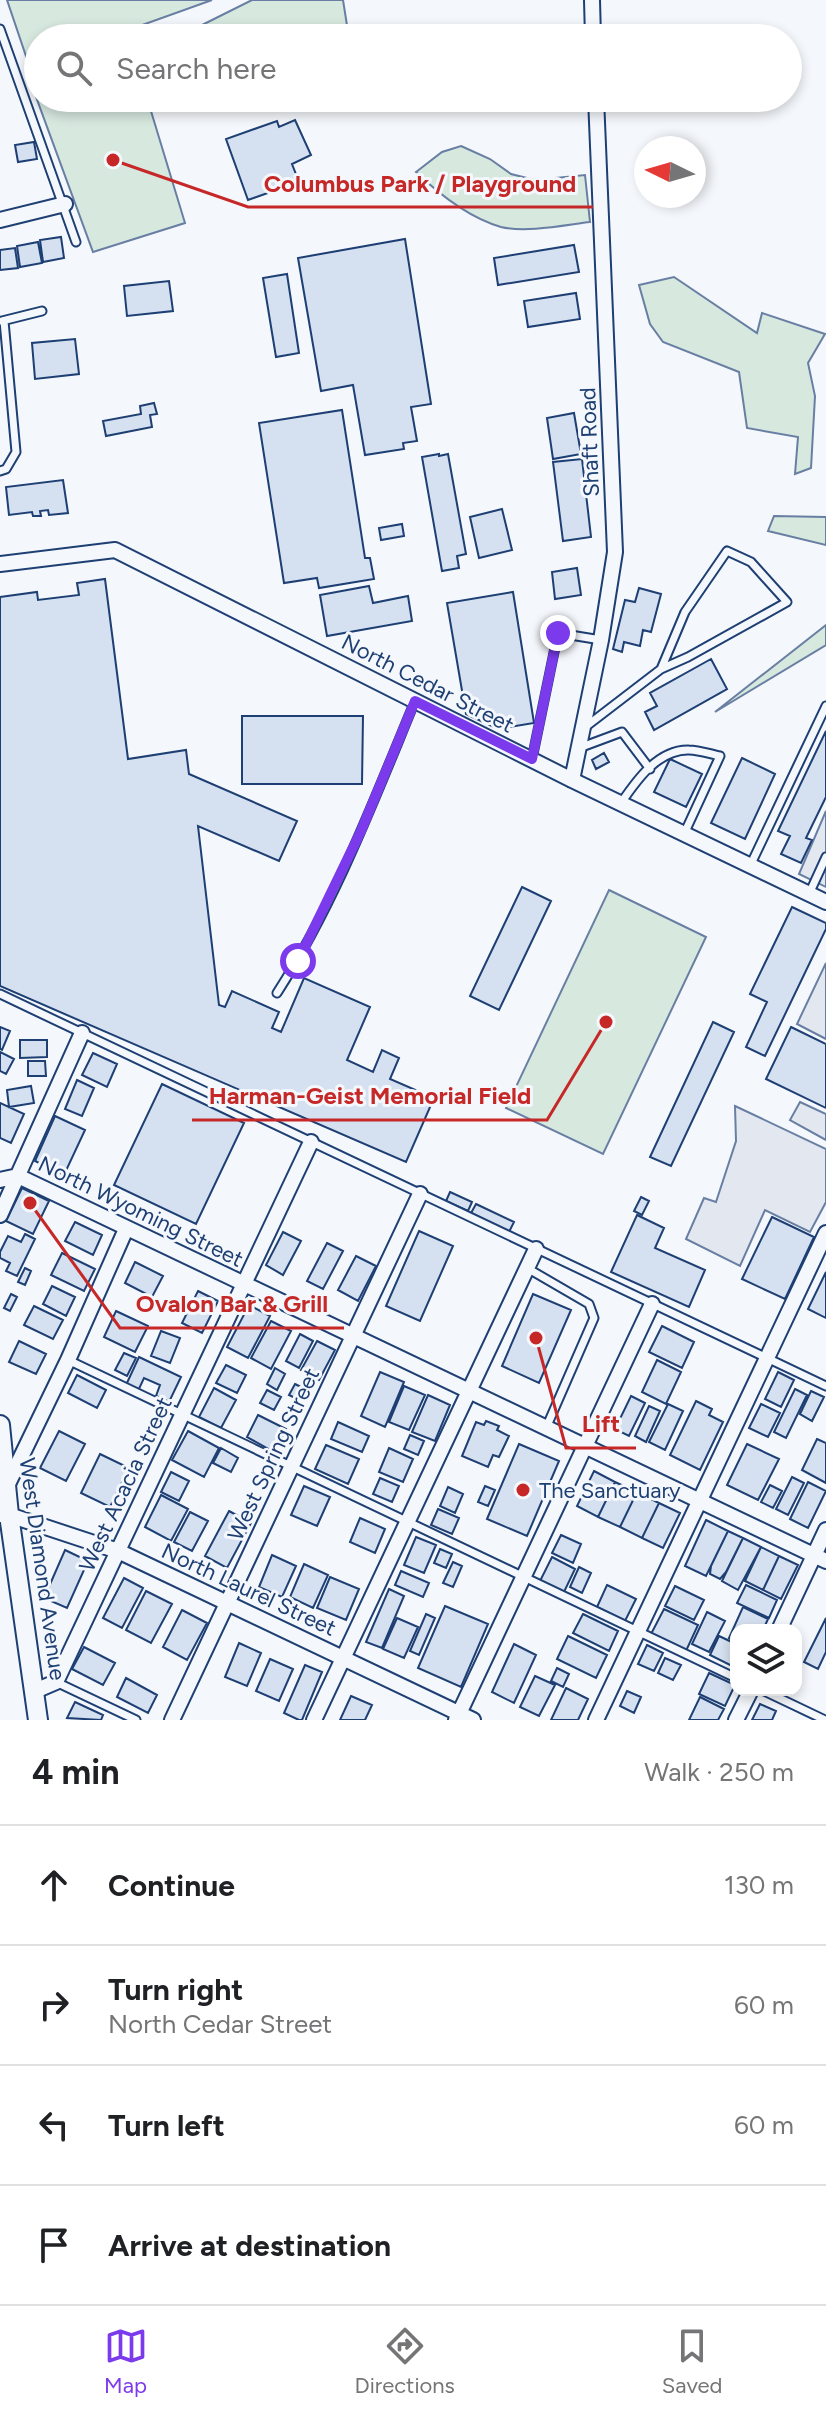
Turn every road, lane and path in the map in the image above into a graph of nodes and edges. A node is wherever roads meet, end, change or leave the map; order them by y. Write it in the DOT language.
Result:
graph roads {
  1 [pos="592,0"];
  2 [pos="593,24"];
  3 [pos="0,29"];
  4 [pos="24,94"];
  5 [pos="31,112"];
  6 [pos="597,112"];
  7 [pos="65,204"];
  8 [pos="0,220"];
  9 [pos="76,242"];
  10 [pos="42,311"];
  11 [pos="2,321"];
  12 [pos="0,471"];
  13 [pos="0,564"];
  14 [pos="601,640"];
  15 [pos="661,669"];
  16 [pos="415,701"];
  17 [pos="826,706"];
  18 [pos="583,729"];
  19 [pos="579,748"];
  20 [pos="532,759"];
  21 [pos="650,769"];
  22 [pos="572,780"];
  23 [pos="621,803"];
  24 [pos="684,834"];
  25 [pos="826,857"];
  26 [pos="750,866"];
  27 [pos="809,894"];
  28 [pos="826,902"];
  29 [pos="277,993"];
  30 [pos="0,994"];
  31 [pos="82,1033"];
  32 [pos="311,1142"];
  33 [pos="18,1176"];
  34 [pos="0,1180"];
  35 [pos="420,1194"];
  36 [pos="0,1215"];
  37 [pos="126,1229"];
  38 [pos="826,1233"];
  39 [pos="536,1249"];
  40 [pos="527,1268"];
  41 [pos="243,1285"];
  42 [pos="652,1304"];
  43 [pos="353,1337"];
  44 [pos="767,1358"];
  45 [pos="68,1360"];
  46 [pos="826,1386"];
  47 [pos="469,1392"];
  48 [pos="182,1415"];
  49 [pos="0,1425"];
  50 [pos="546,1428"];
  51 [pos="585,1447"];
  52 [pos="291,1467"];
  53 [pos="7,1486"];
  54 [pos="699,1501"];
  55 [pos="4,1515"];
  56 [pos="408,1522"];
  57 [pos="826,1530"];
  58 [pos="118,1551"];
  59 [pos="820,1559"];
  60 [pos="524,1577"];
  61 [pos="227,1603"];
  62 [pos="782,1624"];
  63 [pos="638,1631"];
  64 [pos="343,1658"];
  65 [pos="730,1675"];
  66 [pos="56,1682"];
  67 [pos="35,1691"];
  68 [pos="748,1696"];
  69 [pos="775,1696"];
  70 [pos="463,1718"];
  71 [pos="38,1720"];
  72 [pos="136,1720"];
  73 [pos="172,1720"];
  74 [pos="314,1720"];
  75 [pos="596,1720"];
  76 [pos="736,1720"];
  77 [pos="825,1720"];
  1 -- 2 [label="street"];
  3 -- 4 [label="lane"];
  5 -- 7 [label="lane"];
  6 -- 14 [label="street, Shaft Road"];
  7 -- 8 [label="street"];
  7 -- 9 [label="lane"];
  10 -- 11 [label="lane"];
  11 -- 12 [label="lane"];
  13 -- 16 [label="street, North Cedar Street"];
  14 -- 18 [label="street, Shaft Road"];
  14 -- 20 [label="lane"];
  15 -- 15 [label="lane"];
  15 -- 18 [label="lane"];
  16 -- 20 [label="street, North Cedar Street"];
  16 -- 29 [label="lane"];
  17 -- 26 [label="lane"];
  18 -- 19 [label="street, Shaft Road"];
  19 -- 21 [label="lane"];
  19 -- 22 [label="street, Shaft Road"];
  20 -- 22 [label="street, North Cedar Street"];
  21 -- 23 [label="lane"];
  21 -- 24 [label="lane"];
  22 -- 23 [label="street, North Cedar Street"];
  23 -- 24 [label="street, North Cedar Street"];
  24 -- 26 [label="street, North Cedar Street"];
  25 -- 27 [label="lane"];
  26 -- 27 [label="street, North Cedar Street"];
  27 -- 28 [label="street, North Cedar Street"];
  30 -- 31 [label="lane"];
  31 -- 32 [label="lane"];
  31 -- 33 [label="street"];
  32 -- 35 [label="lane"];
  32 -- 41 [label="street, West Acacia Street"];
  33 -- 34 [label="street, North Wyoming Street"];
  33 -- 36 [label="street"];
  33 -- 37 [label="street, North Wyoming Street"];
  35 -- 39 [label="lane"];
  35 -- 43 [label="street, West Spring Street"];
  37 -- 41 [label="street, North Wyoming Street"];
  37 -- 45 [label="street"];
  38 -- 44 [label="street"];
  39 -- 40 [label="street"];
  39 -- 42 [label="lane"];
  40 -- 47 [label="street"];
  40 -- 50 [label="lane"];
  41 -- 43 [label="street, North Wyoming Street"];
  41 -- 48 [label="street, West Acacia Street"];
  42 -- 44 [label="lane"];
  42 -- 51 [label="street"];
  43 -- 47 [label="street, North Wyoming Street"];
  43 -- 52 [label="street, West Spring Street"];
  44 -- 46 [label="lane"];
  44 -- 54 [label="street"];
  45 -- 48 [label="lane"];
  45 -- 53 [label="street"];
  47 -- 50 [label="street, North Wyoming Street"];
  47 -- 56 [label="street"];
  48 -- 52 [label="lane"];
  48 -- 58 [label="street, West Acacia Street"];
  49 -- 53 [label="street, West Diamond Avenue"];
  50 -- 51 [label="street, North Wyoming Street"];
  51 -- 54 [label="street, North Wyoming Street"];
  51 -- 60 [label="street"];
  52 -- 56 [label="lane"];
  52 -- 61 [label="street, West Spring Street"];
  53 -- 55 [label="street, West Diamond Avenue"];
  54 -- 59 [label="street, North Wyoming Street"];
  54 -- 63 [label="street"];
  55 -- 58 [label="street, North Laurel Street"];
  55 -- 67 [label="street, West Diamond Avenue"];
  56 -- 60 [label="lane"];
  56 -- 64 [label="street"];
  57 -- 59 [label="street"];
  58 -- 61 [label="street, North Laurel Street"];
  58 -- 66 [label="street, West Acacia Street"];
  59 -- 62 [label="street"];
  60 -- 63 [label="lane"];
  60 -- 70 [label="street"];
  61 -- 64 [label="street, North Laurel Street"];
  61 -- 73 [label="street, West Spring Street"];
  63 -- 65 [label="lane"];
  63 -- 75 [label="street"];
  64 -- 70 [label="street, North Laurel Street"];
  64 -- 74 [label="street"];
  66 -- 67 [label="street"];
  66 -- 72 [label="lane"];
  67 -- 71 [label="street, West Diamond Avenue"];
  68 -- 76 [label="street"];
  69 -- 77 [label="lane"];
}
